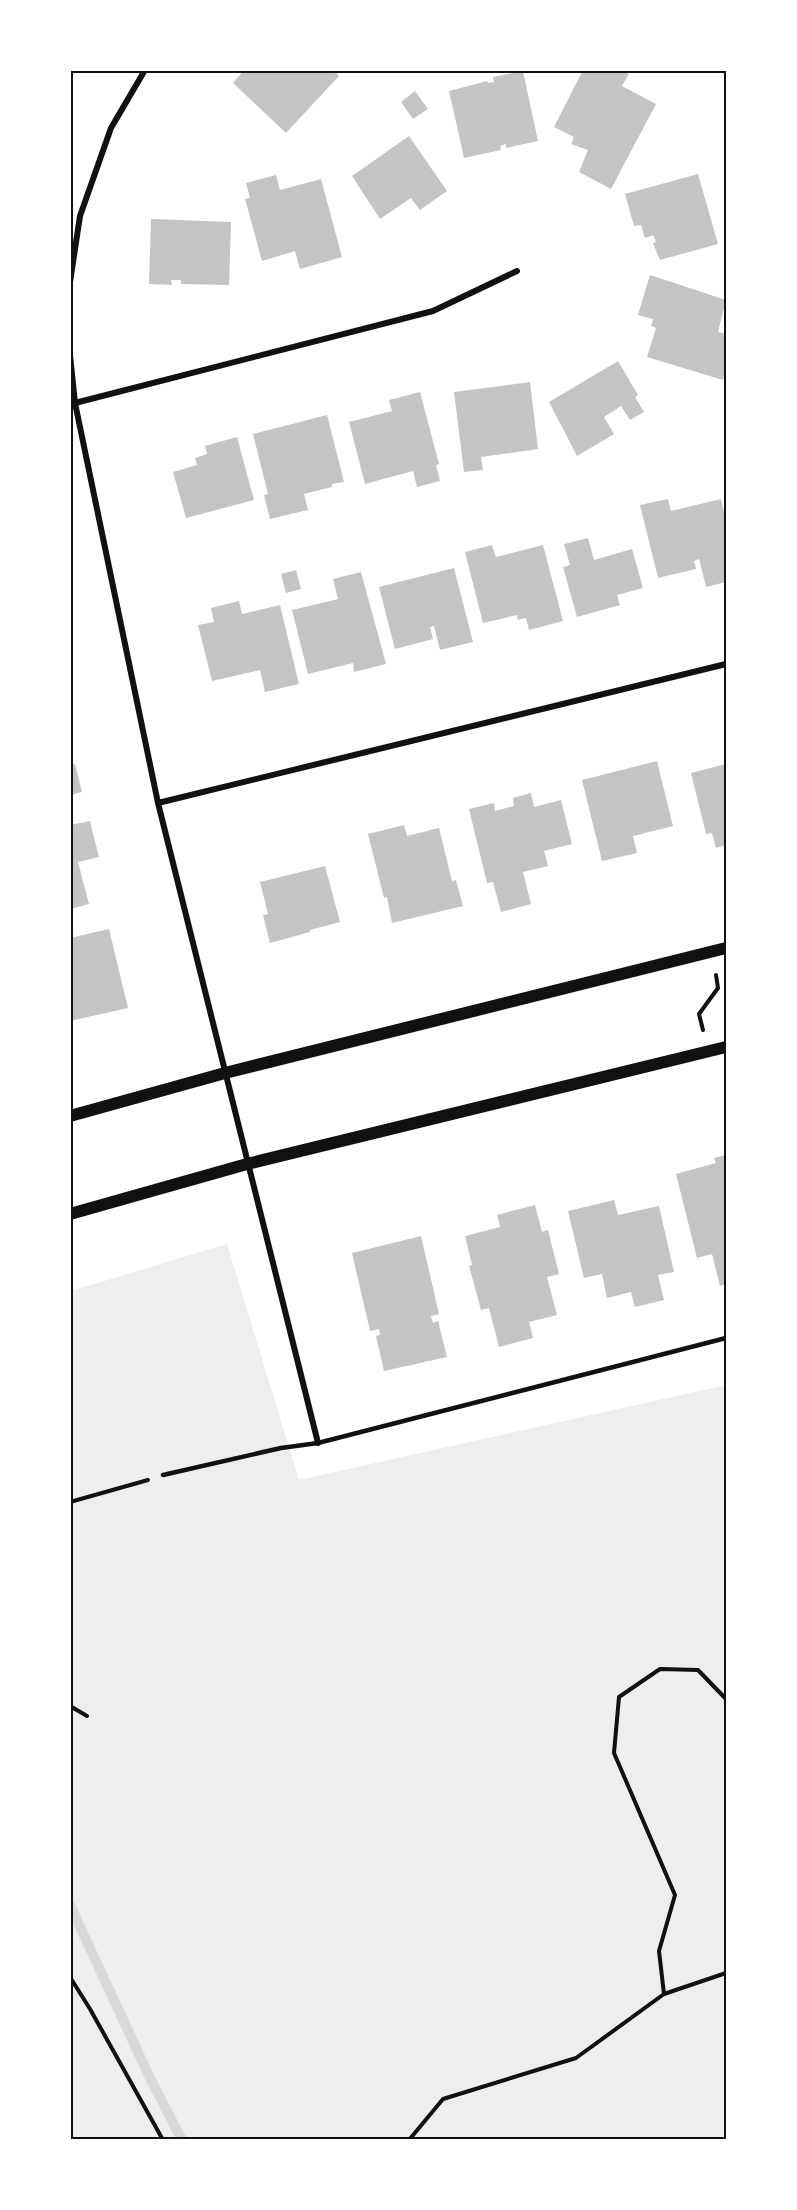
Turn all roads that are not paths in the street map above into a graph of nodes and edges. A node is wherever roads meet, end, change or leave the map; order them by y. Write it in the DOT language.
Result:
graph roads {
  1 [pos="146,70"];
  2 [pos="517,271"];
  3 [pos="70,282"];
  4 [pos="70,355"];
  5 [pos="75,403"];
  6 [pos="726,664"];
  7 [pos="158,803"];
  8 [pos="726,948"];
  9 [pos="726,1047"];
  10 [pos="225,1073"];
  11 [pos="70,1116"];
  12 [pos="247,1164"];
  13 [pos="70,1214"];
  14 [pos="726,1338"];
  15 [pos="318,1443"];
  16 [pos="163,1475"];
  1 -- 3 [label="street"];
  2 -- 5 [label="street"];
  4 -- 5 [label="street"];
  5 -- 7 [label="street"];
  6 -- 7 [label="street"];
  7 -- 10 [label="street"];
  8 -- 10 [label="main road"];
  9 -- 12 [label="main road"];
  10 -- 11 [label="main road"];
  10 -- 12 [label="street"];
  12 -- 13 [label="main road"];
  12 -- 15 [label="street"];
  14 -- 15 [label="lane"];
  15 -- 16 [label="lane"];
}
